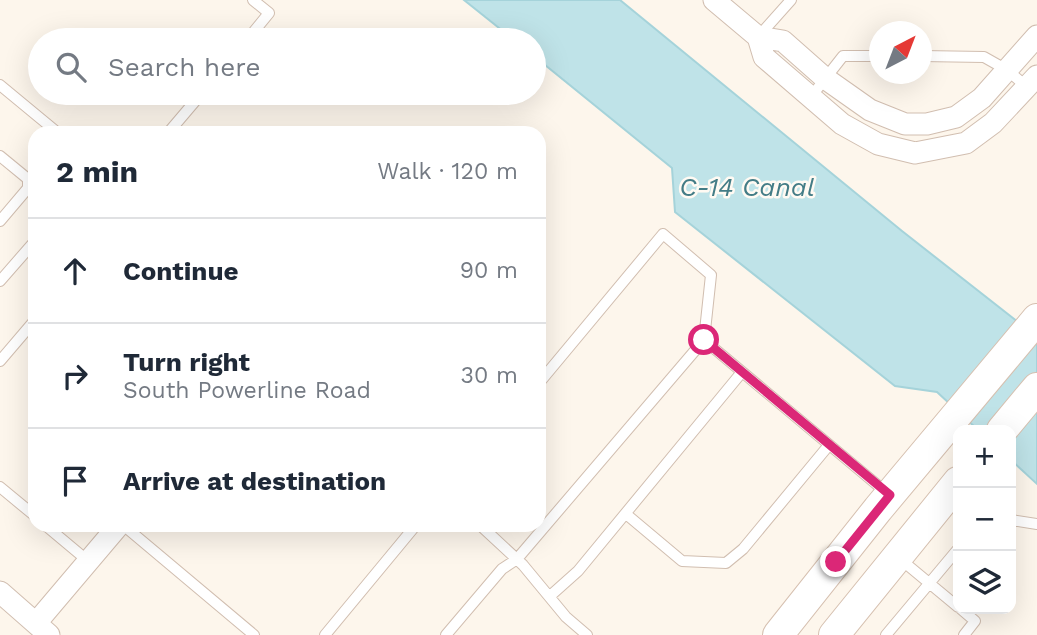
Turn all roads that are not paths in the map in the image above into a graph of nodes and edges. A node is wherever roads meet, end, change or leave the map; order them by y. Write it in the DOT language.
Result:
graph roads {
  1 [pos="253,0"];
  2 [pos="791,0"];
  3 [pos="718,1"];
  4 [pos="257,28"];
  5 [pos="1037,36"];
  6 [pos="758,37"];
  7 [pos="869,56"];
  8 [pos="932,56"];
  9 [pos="1007,70"];
  10 [pos="826,79"];
  11 [pos="1032,81"];
  12 [pos="0,85"];
  13 [pos="810,99"];
  14 [pos="192,105"];
  15 [pos="50,126"];
  16 [pos="174,126"];
  17 [pos="0,156"];
  18 [pos="1,216"];
  19 [pos="28,249"];
  20 [pos="0,281"];
  21 [pos="1037,319"];
  22 [pos="28,328"];
  23 [pos="704,340"];
  24 [pos="0,361"];
  25 [pos="742,372"];
  26 [pos="546,375"];
  27 [pos="1037,388"];
  28 [pos="1006,425"];
  29 [pos="829,445"];
  30 [pos="0,487"];
  31 [pos="953,494"];
  32 [pos="890,495"];
  33 [pos="28,510"];
  34 [pos="626,514"];
  35 [pos="1016,521"];
  36 [pos="1037,524"];
  37 [pos="546,525"];
  38 [pos="54,532"];
  39 [pos="115,532"];
  40 [pos="129,532"];
  41 [pos="410,532"];
  42 [pos="488,532"];
  43 [pos="540,532"];
  44 [pos="956,551"];
  45 [pos="897,557"];
  46 [pos="517,559"];
  47 [pos="88,561"];
  48 [pos="929,583"];
  49 [pos="0,592"];
  50 [pos="550,596"];
  51 [pos="953,602"];
  52 [pos="967,614"];
  53 [pos="43,629"];
  54 [pos="585,634"];
  55 [pos="254,635"];
  56 [pos="325,635"];
  57 [pos="446,635"];
  58 [pos="778,635"];
  59 [pos="834,635"];
  60 [pos="886,635"];
  61 [pos="964,635"];
  1 -- 4 [label="lane"];
  2 -- 6 [label="lane"];
  3 -- 6 [label="street"];
  5 -- 9 [label="street"];
  6 -- 10 [label="street"];
  6 -- 13 [label="street"];
  7 -- 10 [label="lane"];
  8 -- 9 [label="lane"];
  9 -- 10 [label="street"];
  9 -- 11 [label="lane"];
  10 -- 13 [label="lane"];
  11 -- 13 [label="street"];
  12 -- 15 [label="lane"];
  14 -- 16 [label="lane"];
  17 -- 18 [label="lane"];
  19 -- 20 [label="lane"];
  21 -- 32 [label="main road"];
  22 -- 24 [label="lane"];
  23 -- 25 [label="lane"];
  23 -- 26 [label="lane"];
  23 -- 37 [label="lane"];
  25 -- 29 [label="lane"];
  25 -- 34 [label="lane"];
  27 -- 28 [label="main road"];
  29 -- 32 [label="lane"];
  29 -- 34 [label="lane"];
  30 -- 33 [label="lane"];
  31 -- 45 [label="main road"];
  32 -- 58 [label="main road"];
  34 -- 50 [label="lane"];
  35 -- 36 [label="lane"];
  38 -- 47 [label="lane"];
  39 -- 47 [label="street"];
  40 -- 55 [label="lane"];
  41 -- 56 [label="lane"];
  42 -- 46 [label="lane"];
  43 -- 46 [label="lane"];
  44 -- 48 [label="lane"];
  45 -- 48 [label="lane"];
  45 -- 59 [label="main road"];
  46 -- 50 [label="lane"];
  46 -- 57 [label="lane"];
  47 -- 53 [label="street"];
  48 -- 51 [label="lane"];
  48 -- 60 [label="lane"];
  49 -- 53 [label="street"];
  50 -- 54 [label="lane"];
  52 -- 61 [label="lane"];
}
